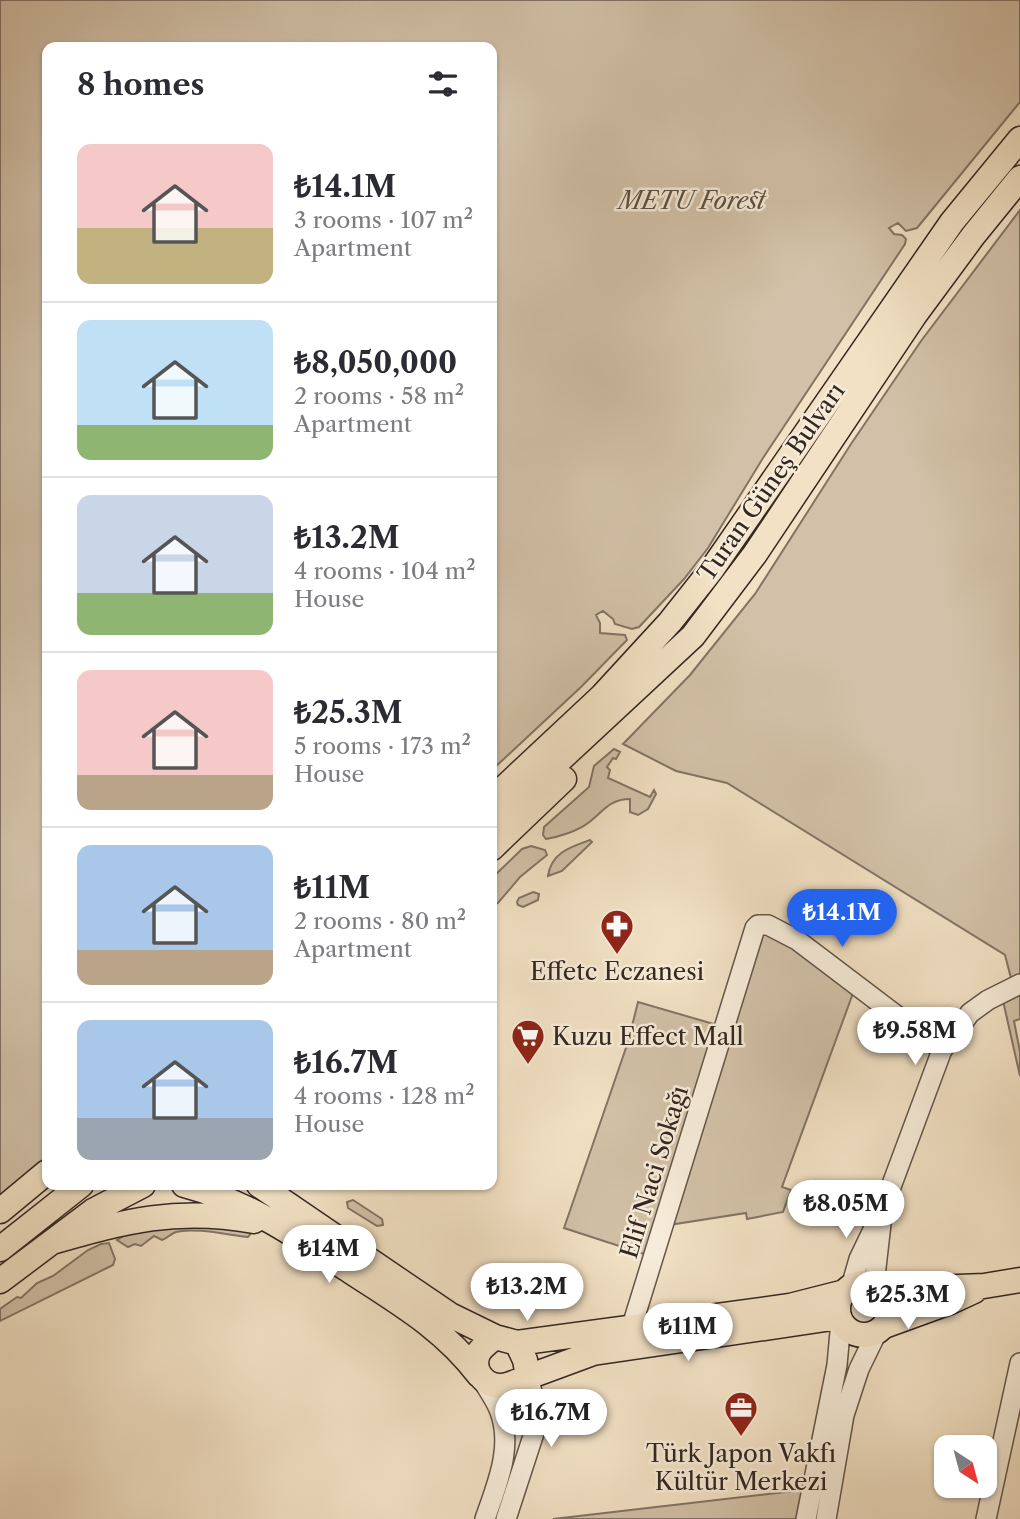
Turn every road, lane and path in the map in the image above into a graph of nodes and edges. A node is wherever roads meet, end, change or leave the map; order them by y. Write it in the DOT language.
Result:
graph roads {
  1 [pos="1020,139"];
  2 [pos="1020,178"];
  3 [pos="693,636"];
  4 [pos="640,656"];
  5 [pos="497,775"];
  6 [pos="497,794"];
  7 [pos="497,818"];
  8 [pos="497,843"];
  9 [pos="1020,984"];
  10 [pos="942,1050"];
  11 [pos="42,1176"];
  12 [pos="49,1190"];
  13 [pos="75,1190"];
  14 [pos="107,1190"];
  15 [pos="133,1190"];
  16 [pos="199,1190"];
  17 [pos="264,1190"];
  18 [pos="282,1190"];
  19 [pos="0,1211"];
  20 [pos="93,1211"];
  21 [pos="291,1220"];
  22 [pos="0,1228"];
  23 [pos="52,1242"];
  24 [pos="0,1249"];
  25 [pos="1020,1280"];
  26 [pos="0,1281"];
  27 [pos="984,1286"];
  28 [pos="863,1288"];
  29 [pos="840,1319"];
  30 [pos="631,1329"];
  31 [pos="881,1329"];
  32 [pos="506,1340"];
  33 [pos="1020,1363"];
  34 [pos="479,1375"];
  35 [pos="528,1377"];
  36 [pos="485,1519"];
  37 [pos="506,1519"];
  38 [pos="806,1519"];
  39 [pos="826,1519"];
  40 [pos="986,1519"];
  1 -- 4 [label="main road, Turan Güneş Bulvarı"];
  2 -- 3 [label="main road, Turan Güneş Bulvarı"];
  3 -- 7 [label="main road, Turan Güneş Bulvarı"];
  3 -- 8 [label="main road"];
  4 -- 5 [label="main road"];
  4 -- 6 [label="main road, Turan Güneş Bulvarı"];
  9 -- 10 [label="street"];
  10 -- 28 [label="street"];
  10 -- 30 [label="street, Elif Naci Sokağı"];
  11 -- 19 [label="main road"];
  12 -- 22 [label="main road"];
  13 -- 24 [label="main road"];
  14 -- 20 [label="main road"];
  15 -- 20 [label="main road"];
  16 -- 21 [label="main road"];
  17 -- 21 [label="main road"];
  18 -- 21 [label="main road"];
  20 -- 23 [label="main road"];
  21 -- 23 [label="main road"];
  21 -- 32 [label="main road"];
  21 -- 34 [label="main road"];
  23 -- 26 [label="main road"];
  25 -- 27 [label="main road"];
  27 -- 28 [label="main road"];
  27 -- 31 [label="main road"];
  28 -- 29 [label="main road"];
  28 -- 30 [label="main road"];
  28 -- 31 [label="main road"];
  29 -- 31 [label="main road"];
  29 -- 35 [label="main road"];
  29 -- 38 [label="street"];
  30 -- 32 [label="main road"];
  31 -- 39 [label="street"];
  32 -- 34 [label="main road"];
  32 -- 35 [label="main road"];
  33 -- 40 [label="street"];
  34 -- 35 [label="main road"];
  34 -- 36 [label="street"];
  35 -- 37 [label="street"];
}
